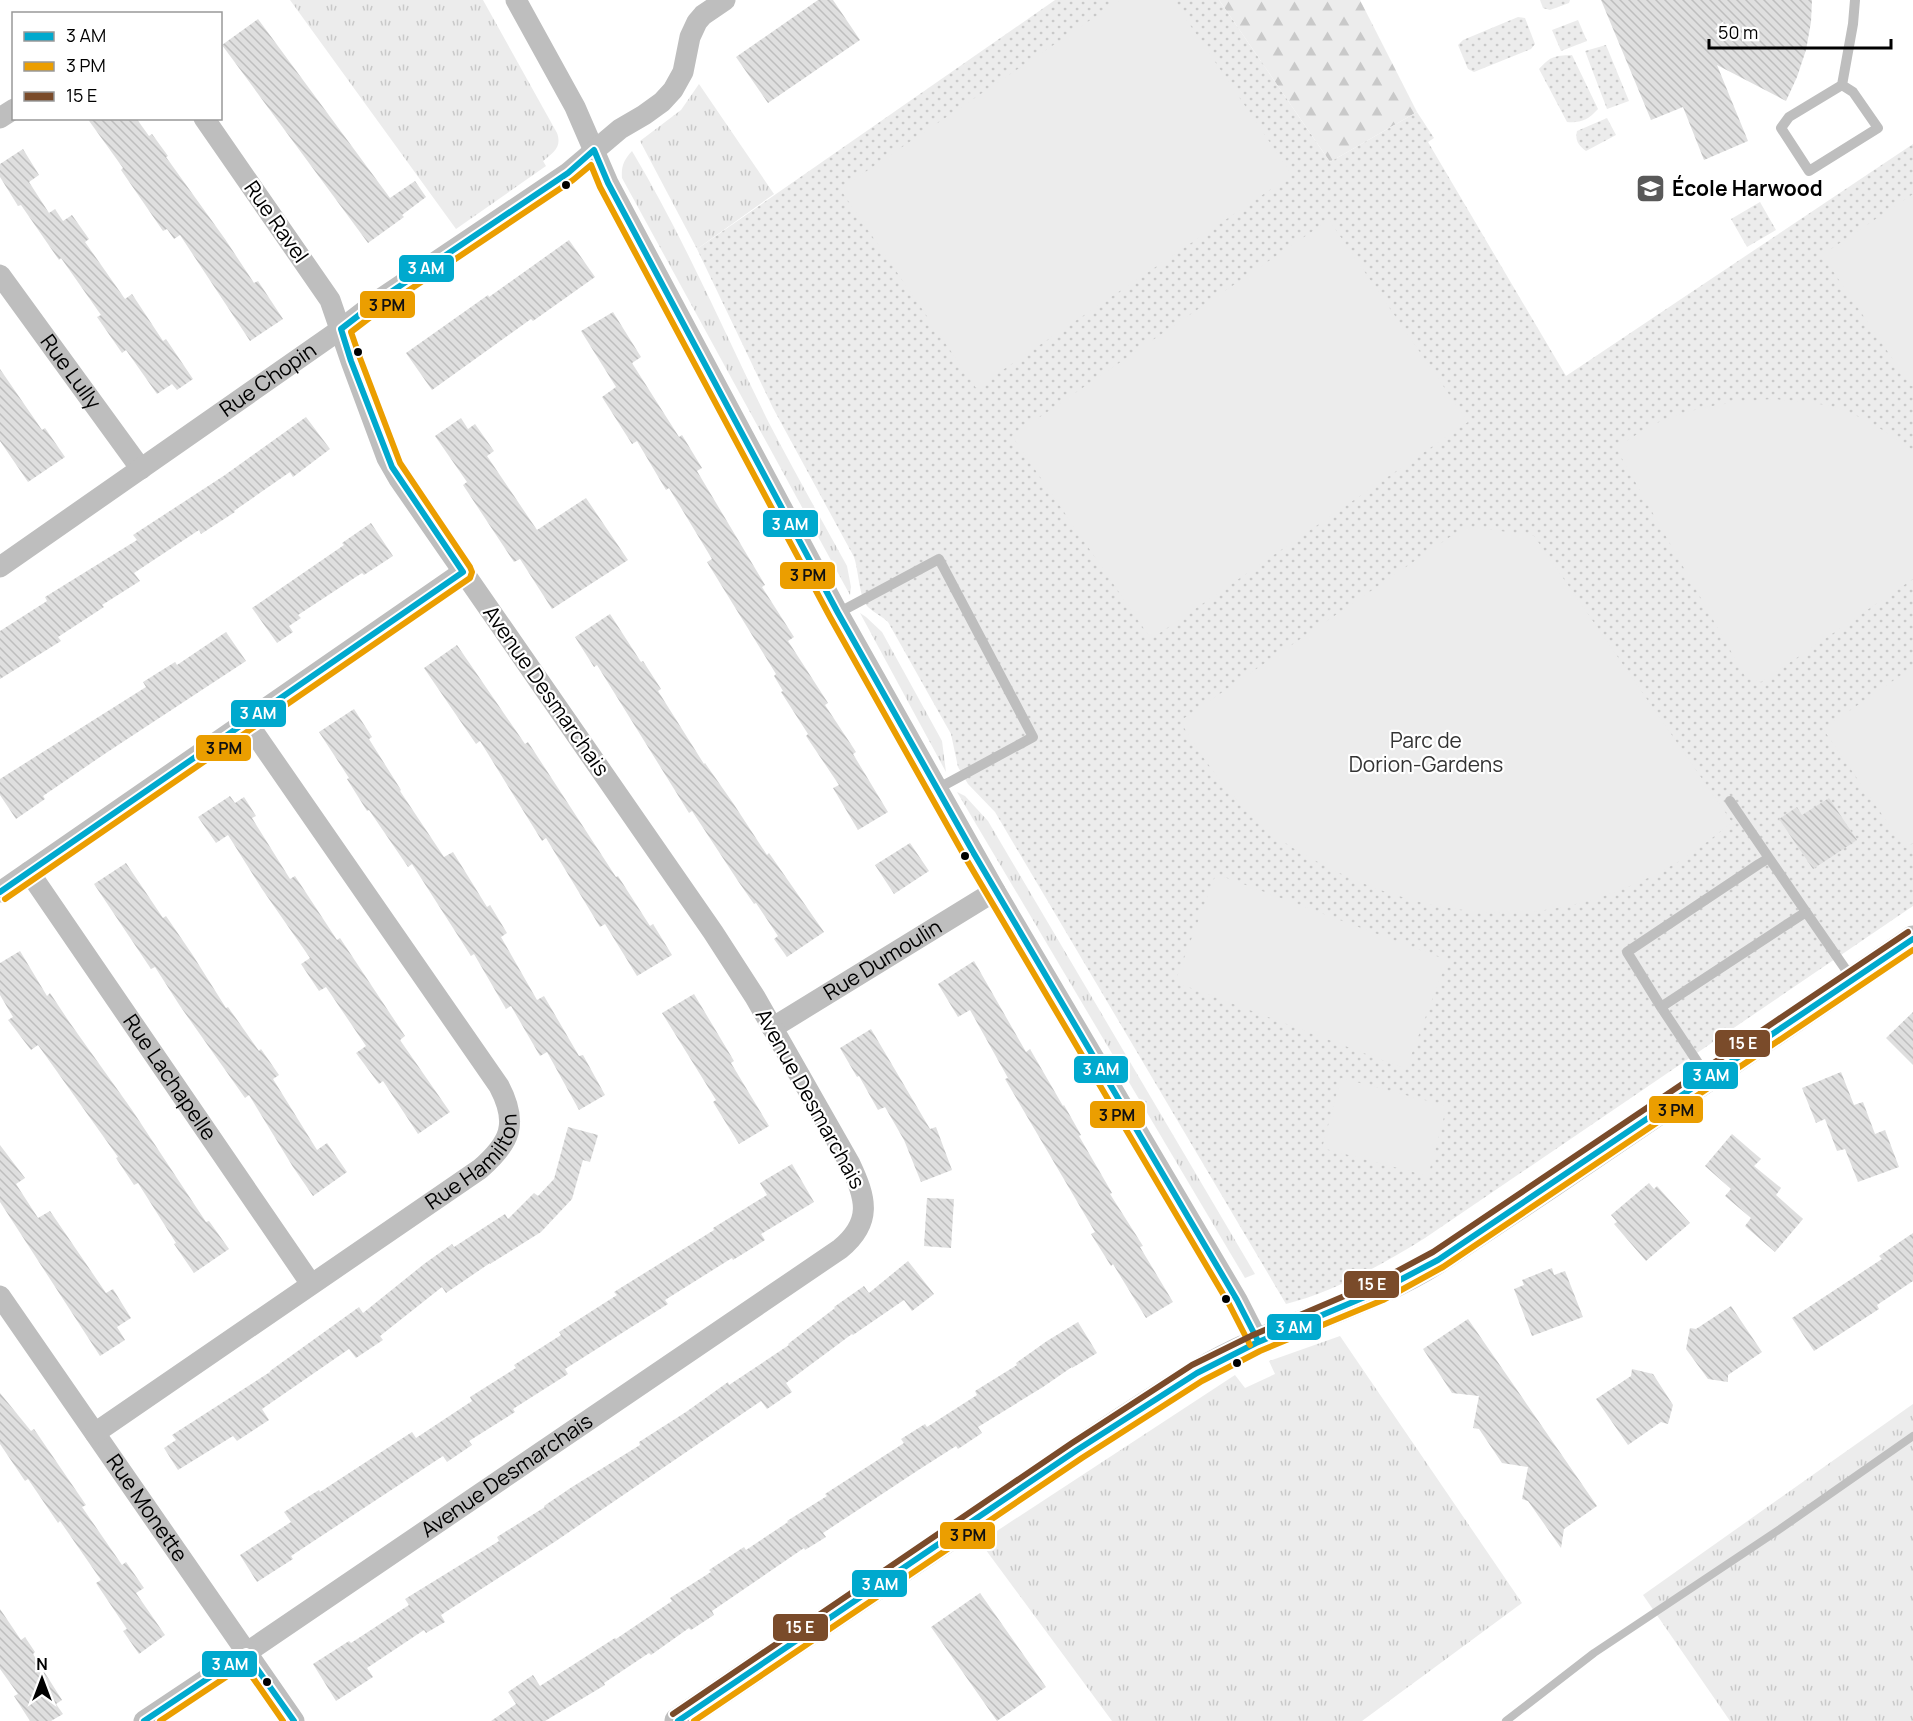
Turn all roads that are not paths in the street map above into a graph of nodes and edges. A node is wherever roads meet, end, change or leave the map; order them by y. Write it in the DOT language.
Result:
graph roads {
  1 [pos="516,0"];
  2 [pos="725,0"];
  3 [pos="1855,0"];
  4 [pos="1842,85"];
  5 [pos="205,120"];
  6 [pos="594,150"];
  7 [pos="0,275"];
  8 [pos="341,329"];
  9 [pos="141,469"];
  10 [pos="0,567"];
  11 [pos="463,572"];
  12 [pos="838,613"];
  13 [pos="246,721"];
  14 [pos="937,789"];
  15 [pos="1730,801"];
  16 [pos="1769,858"];
  17 [pos="29,872"];
  18 [pos="995,891"];
  19 [pos="0,892"];
  20 [pos="1806,912"];
  21 [pos="1913,939"];
  22 [pos="1853,980"];
  23 [pos="1661,1006"];
  24 [pos="772,1028"];
  25 [pos="1708,1078"];
  26 [pos="311,1284"];
  27 [pos="0,1296"];
  28 [pos="1258,1341"];
  29 [pos="95,1432"];
  30 [pos="246,1653"];
  31 [pos="144,1721"];
  32 [pos="294,1721"];
  33 [pos="678,1721"];
  1 -- 6 [label="street"];
  2 -- 6 [label="street, Rue Chopin"];
  3 -- 4 [label="lane"];
  4 -- 4 [label="lane"];
  5 -- 8 [label="street, Rue Ravel"];
  6 -- 8 [label="street, Rue Chopin"];
  6 -- 12 [label="street"];
  7 -- 9 [label="street, Rue Lully"];
  8 -- 9 [label="street, Rue Chopin"];
  8 -- 11 [label="street, Avenue Desmarchais"];
  9 -- 10 [label="street, Rue Chopin"];
  11 -- 13 [label="street"];
  11 -- 24 [label="street, Avenue Desmarchais"];
  12 -- 14 [label="street"];
  12 -- 14 [label="lane"];
  13 -- 17 [label="street"];
  13 -- 26 [label="street, Rue Hamilton"];
  14 -- 18 [label="street"];
  15 -- 16 [label="lane"];
  16 -- 20 [label="lane"];
  16 -- 23 [label="lane"];
  17 -- 19 [label="street"];
  17 -- 26 [label="street, Rue Lachapelle"];
  18 -- 24 [label="street, Rue Dumoulin"];
  18 -- 28 [label="street"];
  20 -- 22 [label="lane"];
  20 -- 23 [label="lane"];
  21 -- 22 [label="street"];
  22 -- 25 [label="street"];
  23 -- 25 [label="lane"];
  24 -- 30 [label="street, Avenue Desmarchais"];
  25 -- 28 [label="street"];
  26 -- 29 [label="street, Rue Hamilton"];
  27 -- 29 [label="street, Rue Monette"];
  28 -- 33 [label="street"];
  29 -- 30 [label="street, Rue Monette"];
  30 -- 31 [label="street, Avenue Desmarchais"];
  30 -- 32 [label="street, Rue Monette"];
}
